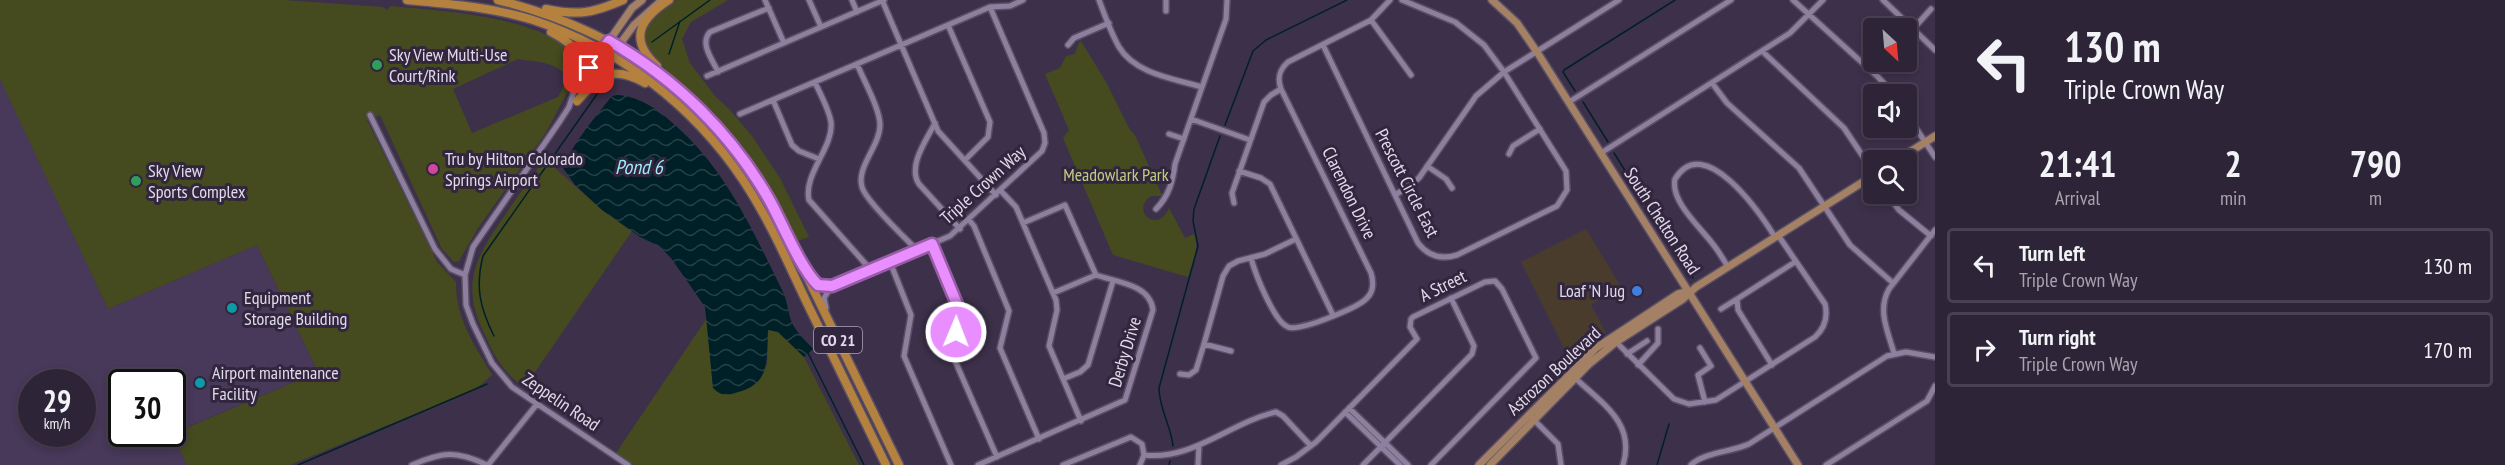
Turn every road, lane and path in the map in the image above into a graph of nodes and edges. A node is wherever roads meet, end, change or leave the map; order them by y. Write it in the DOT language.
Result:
graph roads {
  1 [pos="407,0"];
  2 [pos="498,0"];
  3 [pos="623,0"];
  4 [pos="642,0"];
  5 [pos="663,0"];
  6 [pos="669,0"];
  7 [pos="765,0"];
  8 [pos="809,0"];
  9 [pos="852,0"];
  10 [pos="883,0"];
  11 [pos="1023,0"];
  12 [pos="1099,0"];
  13 [pos="1166,0"];
  14 [pos="1227,0"];
  15 [pos="1390,0"];
  16 [pos="1402,0"];
  17 [pos="1492,0"];
  18 [pos="1619,0"];
  19 [pos="1731,0"];
  20 [pos="1793,0"];
  21 [pos="1823,0"];
  22 [pos="1883,0"];
  23 [pos="990,7"];
  24 [pos="769,8"];
  25 [pos="1931,9"];
  26 [pos="1166,11"];
  27 [pos="1228,11"];
  28 [pos="857,12"];
  29 [pos="1236,12"];
  30 [pos="512,15"];
  31 [pos="1810,15"];
  32 [pos="1903,18"];
  33 [pos="1371,20"];
  34 [pos="1109,24"];
  35 [pos="948,25"];
  36 [pos="1917,25"];
  37 [pos="821,27"];
  38 [pos="1917,31"];
  39 [pos="609,41"];
  40 [pos="784,43"];
  41 [pos="902,45"];
  42 [pos="1068,45"];
  43 [pos="1323,45"];
  44 [pos="619,46"];
  45 [pos="602,50"];
  46 [pos="1935,50"];
  47 [pos="1537,51"];
  48 [pos="1762,51"];
  49 [pos="611,56"];
  50 [pos="857,64"];
  51 [pos="1141,68"];
  52 [pos="718,72"];
  53 [pos="1504,72"];
  54 [pos="1139,74"];
  55 [pos="1411,75"];
  56 [pos="707,76"];
  57 [pos="814,82"];
  58 [pos="1712,83"];
  59 [pos="1885,84"];
  60 [pos="1202,87"];
  61 [pos="1281,89"];
  62 [pos="574,90"];
  63 [pos="772,100"];
  64 [pos="577,101"];
  65 [pos="1569,102"];
  66 [pos="569,107"];
  67 [pos="683,110"];
  68 [pos="740,114"];
  69 [pos="370,115"];
  70 [pos="1191,119"];
  71 [pos="712,122"];
  72 [pos="935,123"];
  73 [pos="1540,129"];
  74 [pos="1917,129"];
  75 [pos="1169,134"];
  76 [pos="1935,136"];
  77 [pos="1184,139"];
  78 [pos="1250,140"];
  79 [pos="1925,142"];
  80 [pos="1912,150"];
  81 [pos="1601,153"];
  82 [pos="1509,154"];
  83 [pos="1863,157"];
  84 [pos="1935,158"];
  85 [pos="819,159"];
  86 [pos="965,160"];
  87 [pos="1427,166"];
  88 [pos="1239,171"];
  89 [pos="1863,181"];
  90 [pos="1452,188"];
  91 [pos="1567,190"];
  92 [pos="998,193"];
  93 [pos="1576,193"];
  94 [pos="1395,195"];
  95 [pos="1234,203"];
  96 [pos="1894,204"];
  97 [pos="1824,207"];
  98 [pos="1156,209"];
  99 [pos="969,220"];
  100 [pos="1023,223"];
  101 [pos="960,229"];
  102 [pos="1933,233"];
  103 [pos="1777,236"];
  104 [pos="789,239"];
  105 [pos="1296,239"];
  106 [pos="932,244"];
  107 [pos="916,250"];
  108 [pos="1434,256"];
  109 [pos="1251,258"];
  110 [pos="890,262"];
  111 [pos="1795,262"];
  112 [pos="1432,263"];
  113 [pos="1728,267"];
  114 [pos="872,270"];
  115 [pos="465,275"];
  116 [pos="1096,275"];
  117 [pos="1113,281"];
  118 [pos="1893,283"];
  119 [pos="832,286"];
  120 [pos="1689,291"];
  121 [pos="1053,293"];
  122 [pos="1451,298"];
  123 [pos="1737,299"];
  124 [pos="1721,309"];
  125 [pos="1333,315"];
  126 [pos="1658,328"];
  127 [pos="1647,340"];
  128 [pos="1617,342"];
  129 [pos="1203,344"];
  130 [pos="841,346"];
  131 [pos="1700,348"];
  132 [pos="1231,351"];
  133 [pos="1894,353"];
  134 [pos="1627,354"];
  135 [pos="1935,357"];
  136 [pos="1638,365"];
  137 [pos="1772,365"];
  138 [pos="1180,374"];
  139 [pos="1572,376"];
  140 [pos="1063,379"];
  141 [pos="1747,382"];
  142 [pos="1935,386"];
  143 [pos="1705,402"];
  144 [pos="537,404"];
  145 [pos="1347,410"];
  146 [pos="1531,417"];
  147 [pos="1081,421"];
  148 [pos="1774,427"];
  149 [pos="1039,439"];
  150 [pos="1383,444"];
  151 [pos="1199,445"];
  152 [pos="1311,446"];
  153 [pos="1144,455"];
  154 [pos="997,457"];
  155 [pos="412,465"];
  156 [pos="487,465"];
  157 [pos="628,465"];
  158 [pos="886,465"];
  159 [pos="899,465"];
  160 [pos="951,465"];
  161 [pos="978,465"];
  162 [pos="1063,465"];
  163 [pos="1140,465"];
  164 [pos="1197,465"];
  165 [pos="1281,465"];
  166 [pos="1363,465"];
  167 [pos="1400,465"];
  168 [pos="1408,465"];
  169 [pos="1431,465"];
  170 [pos="1479,465"];
  171 [pos="1491,465"];
  172 [pos="1561,465"];
  173 [pos="1623,465"];
  174 [pos="1690,465"];
  175 [pos="1798,465"];
  176 [pos="1826,465"];
  1 -- 30 [label="highway, CO 21"];
  2 -- 3 [label="highway"];
  2 -- 39 [label="highway, CO 21"];
  4 -- 39 [label="main road"];
  5 -- 44 [label="main road"];
  6 -- 71 [label="highway"];
  7 -- 24 [label="street"];
  8 -- 37 [label="street"];
  9 -- 28 [label="street"];
  10 -- 28 [label="street"];
  10 -- 41 [label="street"];
  11 -- 23 [label="street"];
  12 -- 34 [label="street"];
  13 -- 26 [label="street"];
  14 -- 27 [label="street"];
  15 -- 33 [label="street"];
  16 -- 53 [label="street"];
  17 -- 47 [label="main road, South Chelton Road"];
  18 -- 47 [label="street"];
  19 -- 65 [label="street"];
  20 -- 31 [label="street"];
  21 -- 31 [label="street"];
  22 -- 32 [label="street"];
  23 -- 35 [label="street"];
  23 -- 92 [label="street, Triple Crown Way"];
  24 -- 40 [label="street"];
  24 -- 52 [label="street"];
  25 -- 36 [label="street"];
  27 -- 29 [label="street"];
  27 -- 60 [label="street"];
  28 -- 37 [label="street"];
  30 -- 45 [label="highway, CO 21"];
  30 -- 62 [label="highway"];
  31 -- 48 [label="street"];
  31 -- 59 [label="street"];
  33 -- 43 [label="street"];
  33 -- 55 [label="street"];
  34 -- 42 [label="street"];
  34 -- 51 [label="street"];
  35 -- 41 [label="street"];
  35 -- 86 [label="street"];
  37 -- 40 [label="street"];
  38 -- 46 [label="street"];
  39 -- 44 [label="highway, CO 21"];
  39 -- 45 [label="street, Zeppelin Road"];
  40 -- 52 [label="street"];
  41 -- 50 [label="street"];
  41 -- 72 [label="street"];
  43 -- 61 [label="street"];
  43 -- 94 [label="street, Prescott Circle East"];
  44 -- 49 [label="main road"];
  44 -- 71 [label="highway, CO 21"];
  45 -- 49 [label="highway, CO 21"];
  45 -- 62 [label="street, Zeppelin Road"];
  47 -- 53 [label="street"];
  47 -- 65 [label="main road, South Chelton Road"];
  48 -- 58 [label="street"];
  48 -- 83 [label="street"];
  49 -- 64 [label="street"];
  49 -- 67 [label="highway, CO 21"];
  50 -- 57 [label="street"];
  50 -- 107 [label="street"];
  51 -- 54 [label="street"];
  51 -- 60 [label="street"];
  52 -- 56 [label="street"];
  53 -- 73 [label="street"];
  53 -- 87 [label="street"];
  57 -- 63 [label="street"];
  57 -- 85 [label="street"];
  58 -- 81 [label="street"];
  58 -- 97 [label="street"];
  60 -- 70 [label="street"];
  61 -- 78 [label="street"];
  61 -- 125 [label="street, Clarendon Drive"];
  62 -- 66 [label="street, Zeppelin Road"];
  63 -- 68 [label="street"];
  63 -- 85 [label="street"];
  64 -- 66 [label="street"];
  64 -- 67 [label="highway"];
  65 -- 81 [label="main road, South Chelton Road"];
  66 -- 115 [label="street, Zeppelin Road"];
  67 -- 158 [label="highway, CO 21"];
  69 -- 115 [label="street"];
  70 -- 77 [label="street"];
  70 -- 78 [label="street"];
  71 -- 104 [label="highway, CO 21"];
  72 -- 86 [label="street"];
  72 -- 101 [label="street"];
  73 -- 82 [label="street"];
  73 -- 91 [label="street"];
  74 -- 79 [label="street"];
  75 -- 77 [label="street"];
  76 -- 79 [label="main road"];
  77 -- 98 [label="street"];
  78 -- 88 [label="street"];
  79 -- 80 [label="main road"];
  79 -- 84 [label="street"];
  81 -- 120 [label="main road, South Chelton Road"];
  85 -- 114 [label="street"];
  86 -- 92 [label="street"];
  87 -- 90 [label="street"];
  87 -- 94 [label="street"];
  88 -- 95 [label="street"];
  88 -- 105 [label="street"];
  89 -- 97 [label="main road, Astrozon Boulevard"];
  91 -- 93 [label="street"];
  91 -- 108 [label="street, Prescott Circle East"];
  92 -- 99 [label="street, Triple Crown Way"];
  92 -- 100 [label="street"];
  94 -- 108 [label="street, Prescott Circle East"];
  96 -- 102 [label="street"];
  97 -- 103 [label="main road, Astrozon Boulevard"];
  97 -- 118 [label="street"];
  99 -- 101 [label="street, Triple Crown Way"];
  99 -- 149 [label="street"];
  100 -- 116 [label="street"];
  100 -- 121 [label="street"];
  101 -- 106 [label="street, Triple Crown Way"];
  102 -- 118 [label="street"];
  103 -- 111 [label="street"];
  103 -- 113 [label="main road, Astrozon Boulevard"];
  103 -- 113 [label="street"];
  104 -- 119 [label="street"];
  104 -- 130 [label="highway, CO 21"];
  105 -- 109 [label="street"];
  105 -- 125 [label="street"];
  106 -- 107 [label="street, Triple Crown Way"];
  106 -- 154 [label="street"];
  107 -- 110 [label="street, Triple Crown Way"];
  108 -- 112 [label="street"];
  109 -- 125 [label="street, Clarendon Drive"];
  109 -- 129 [label="street"];
  110 -- 114 [label="street, Triple Crown Way"];
  110 -- 160 [label="street"];
  111 -- 123 [label="street"];
  111 -- 137 [label="street"];
  113 -- 120 [label="main road, Astrozon Boulevard"];
  114 -- 119 [label="street, Triple Crown Way"];
  115 -- 144 [label="street, Zeppelin Road"];
  116 -- 117 [label="street, Derby Drive"];
  116 -- 121 [label="street"];
  117 -- 140 [label="street"];
  117 -- 147 [label="street, Derby Drive"];
  118 -- 133 [label="street"];
  119 -- 130 [label="street"];
  120 -- 128 [label="main road, Astrozon Boulevard"];
  120 -- 139 [label="main road, Astrozon Boulevard"];
  120 -- 141 [label="main road, South Chelton Road"];
  121 -- 140 [label="street"];
  122 -- 145 [label="street, A Street"];
  122 -- 150 [label="street"];
  122 -- 169 [label="street, A Street"];
  123 -- 124 [label="street"];
  123 -- 137 [label="street"];
  126 -- 136 [label="street"];
  127 -- 134 [label="street"];
  128 -- 134 [label="street"];
  128 -- 139 [label="main road, Astrozon Boulevard"];
  129 -- 132 [label="street"];
  129 -- 138 [label="street"];
  130 -- 159 [label="highway, CO 21"];
  131 -- 143 [label="street"];
  133 -- 135 [label="street"];
  133 -- 148 [label="street"];
  134 -- 136 [label="street"];
  136 -- 143 [label="street"];
  137 -- 141 [label="street"];
  139 -- 146 [label="main road, Astrozon Boulevard"];
  139 -- 173 [label="street"];
  140 -- 147 [label="street"];
  141 -- 143 [label="street"];
  141 -- 148 [label="main road, South Chelton Road"];
  142 -- 176 [label="street"];
  144 -- 156 [label="street"];
  144 -- 157 [label="street, Zeppelin Road"];
  145 -- 150 [label="street"];
  145 -- 152 [label="street, A Street"];
  146 -- 170 [label="main road, Astrozon Boulevard"];
  146 -- 171 [label="main road, Astrozon Boulevard"];
  146 -- 172 [label="street"];
  147 -- 149 [label="street, Derby Drive"];
  148 -- 174 [label="street"];
  148 -- 175 [label="main road, South Chelton Road"];
  149 -- 154 [label="street, Derby Drive"];
  150 -- 166 [label="street"];
  150 -- 167 [label="street"];
  150 -- 168 [label="street"];
  151 -- 152 [label="street"];
  151 -- 153 [label="street"];
  151 -- 164 [label="street"];
  152 -- 165 [label="street, A Street"];
  153 -- 162 [label="street"];
  153 -- 163 [label="street"];
  154 -- 161 [label="street, Derby Drive"];
  155 -- 156 [label="street"];
}
